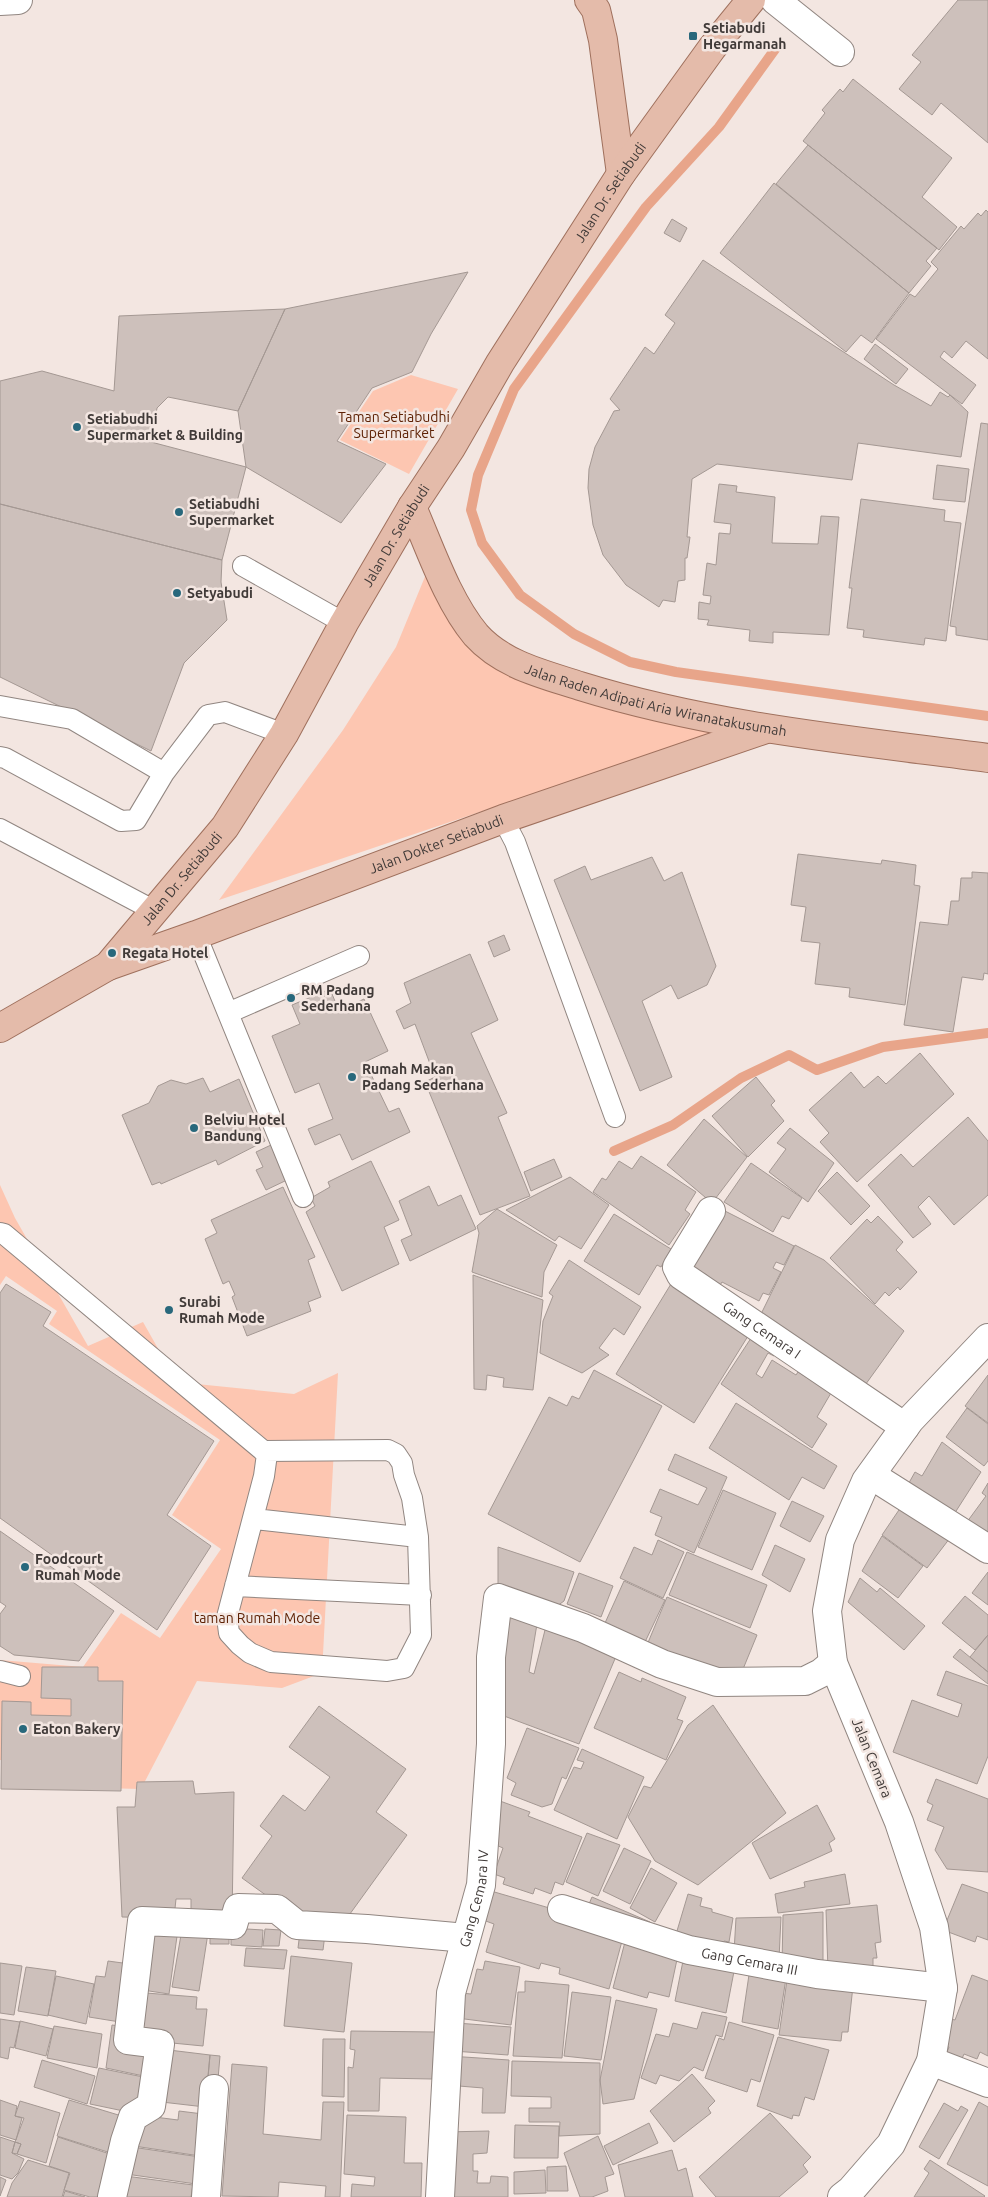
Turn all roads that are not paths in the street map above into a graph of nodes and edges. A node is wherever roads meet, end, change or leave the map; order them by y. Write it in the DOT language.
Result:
graph roads {
  1 [pos="18,0"];
  2 [pos="589,0"];
  3 [pos="751,0"];
  4 [pos="776,0"];
  5 [pos="0,1"];
  6 [pos="840,52"];
  7 [pos="621,174"];
  8 [pos="412,507"];
  9 [pos="243,566"];
  10 [pos="344,623"];
  11 [pos="0,706"];
  12 [pos="766,729"];
  13 [pos="284,734"];
  14 [pos="0,757"];
  15 [pos="988,758"];
  16 [pos="164,773"];
  17 [pos="503,819"];
  18 [pos="0,829"];
  19 [pos="153,910"];
  20 [pos="196,936"];
  21 [pos="359,956"];
  22 [pos="108,966"];
  23 [pos="228,1013"];
  24 [pos="3,1022"];
  25 [pos="615,1117"];
  26 [pos="303,1197"];
  27 [pos="711,1211"];
  28 [pos="0,1233"];
  29 [pos="988,1338"];
  30 [pos="904,1427"];
  31 [pos="267,1454"];
  32 [pos="871,1475"];
  33 [pos="254,1519"];
  34 [pos="418,1537"];
  35 [pos="988,1549"];
  36 [pos="235,1586"];
  37 [pos="421,1596"];
  38 [pos="833,1663"];
  39 [pos="0,1671"];
  40 [pos="20,1676"];
  41 [pos="562,1909"];
  42 [pos="466,1938"];
  43 [pos="943,1988"];
  44 [pos="931,2061"];
  45 [pos="988,2082"];
  46 [pos="214,2089"];
  47 [pos="112,2197"];
  48 [pos="206,2197"];
  49 [pos="440,2197"];
  50 [pos="842,2197"];
  1 -- 5 [label="street"];
  2 -- 7 [label="main road"];
  3 -- 7 [label="main road, Jalan Dr. Setiabudi"];
  4 -- 6 [label="street"];
  7 -- 8 [label="main road, Jalan Dr. Setiabudi"];
  8 -- 10 [label="main road, Jalan Dr. Setiabudi"];
  8 -- 12 [label="main road, Jalan Raden Adipati Aria Wiranatakusumah"];
  9 -- 10 [label="lane"];
  10 -- 13 [label="main road, Jalan Dr. Setiabudi"];
  11 -- 16 [label="lane"];
  12 -- 15 [label="main road, Jalan Raden Adipati Aria Wiranatakusumah"];
  12 -- 17 [label="main road, Jalan Dokter Setiabudi"];
  13 -- 16 [label="lane"];
  13 -- 19 [label="main road, Jalan Dr. Setiabudi"];
  14 -- 16 [label="lane"];
  17 -- 20 [label="main road, Jalan Dokter Setiabudi"];
  17 -- 25 [label="lane"];
  18 -- 19 [label="lane"];
  19 -- 22 [label="main road, Jalan Dr. Setiabudi"];
  20 -- 22 [label="main road, Jalan Dokter Setiabudi"];
  20 -- 23 [label="lane"];
  21 -- 23 [label="lane"];
  22 -- 24 [label="main road, Jalan Dr. Setiabudi"];
  23 -- 26 [label="lane"];
  27 -- 30 [label="street, Gang Cemara I"];
  28 -- 31 [label="lane"];
  29 -- 30 [label="street, Jalan Cemara"];
  30 -- 32 [label="street, Jalan Cemara"];
  31 -- 33 [label="lane"];
  31 -- 34 [label="lane"];
  32 -- 35 [label="street"];
  32 -- 38 [label="street, Jalan Cemara"];
  33 -- 34 [label="lane"];
  33 -- 36 [label="lane"];
  34 -- 37 [label="lane"];
  36 -- 37 [label="lane"];
  36 -- 37 [label="lane"];
  38 -- 42 [label="street, Gang Cemara IV"];
  38 -- 43 [label="street, Jalan Cemara"];
  39 -- 40 [label="lane"];
  41 -- 43 [label="street, Gang Cemara III"];
  42 -- 47 [label="street"];
  42 -- 49 [label="street, Gang Cemara IV"];
  43 -- 44 [label="street, Jalan Cemara"];
  44 -- 45 [label="street"];
  44 -- 50 [label="street, Jalan Cemara"];
  46 -- 48 [label="street"];
}
